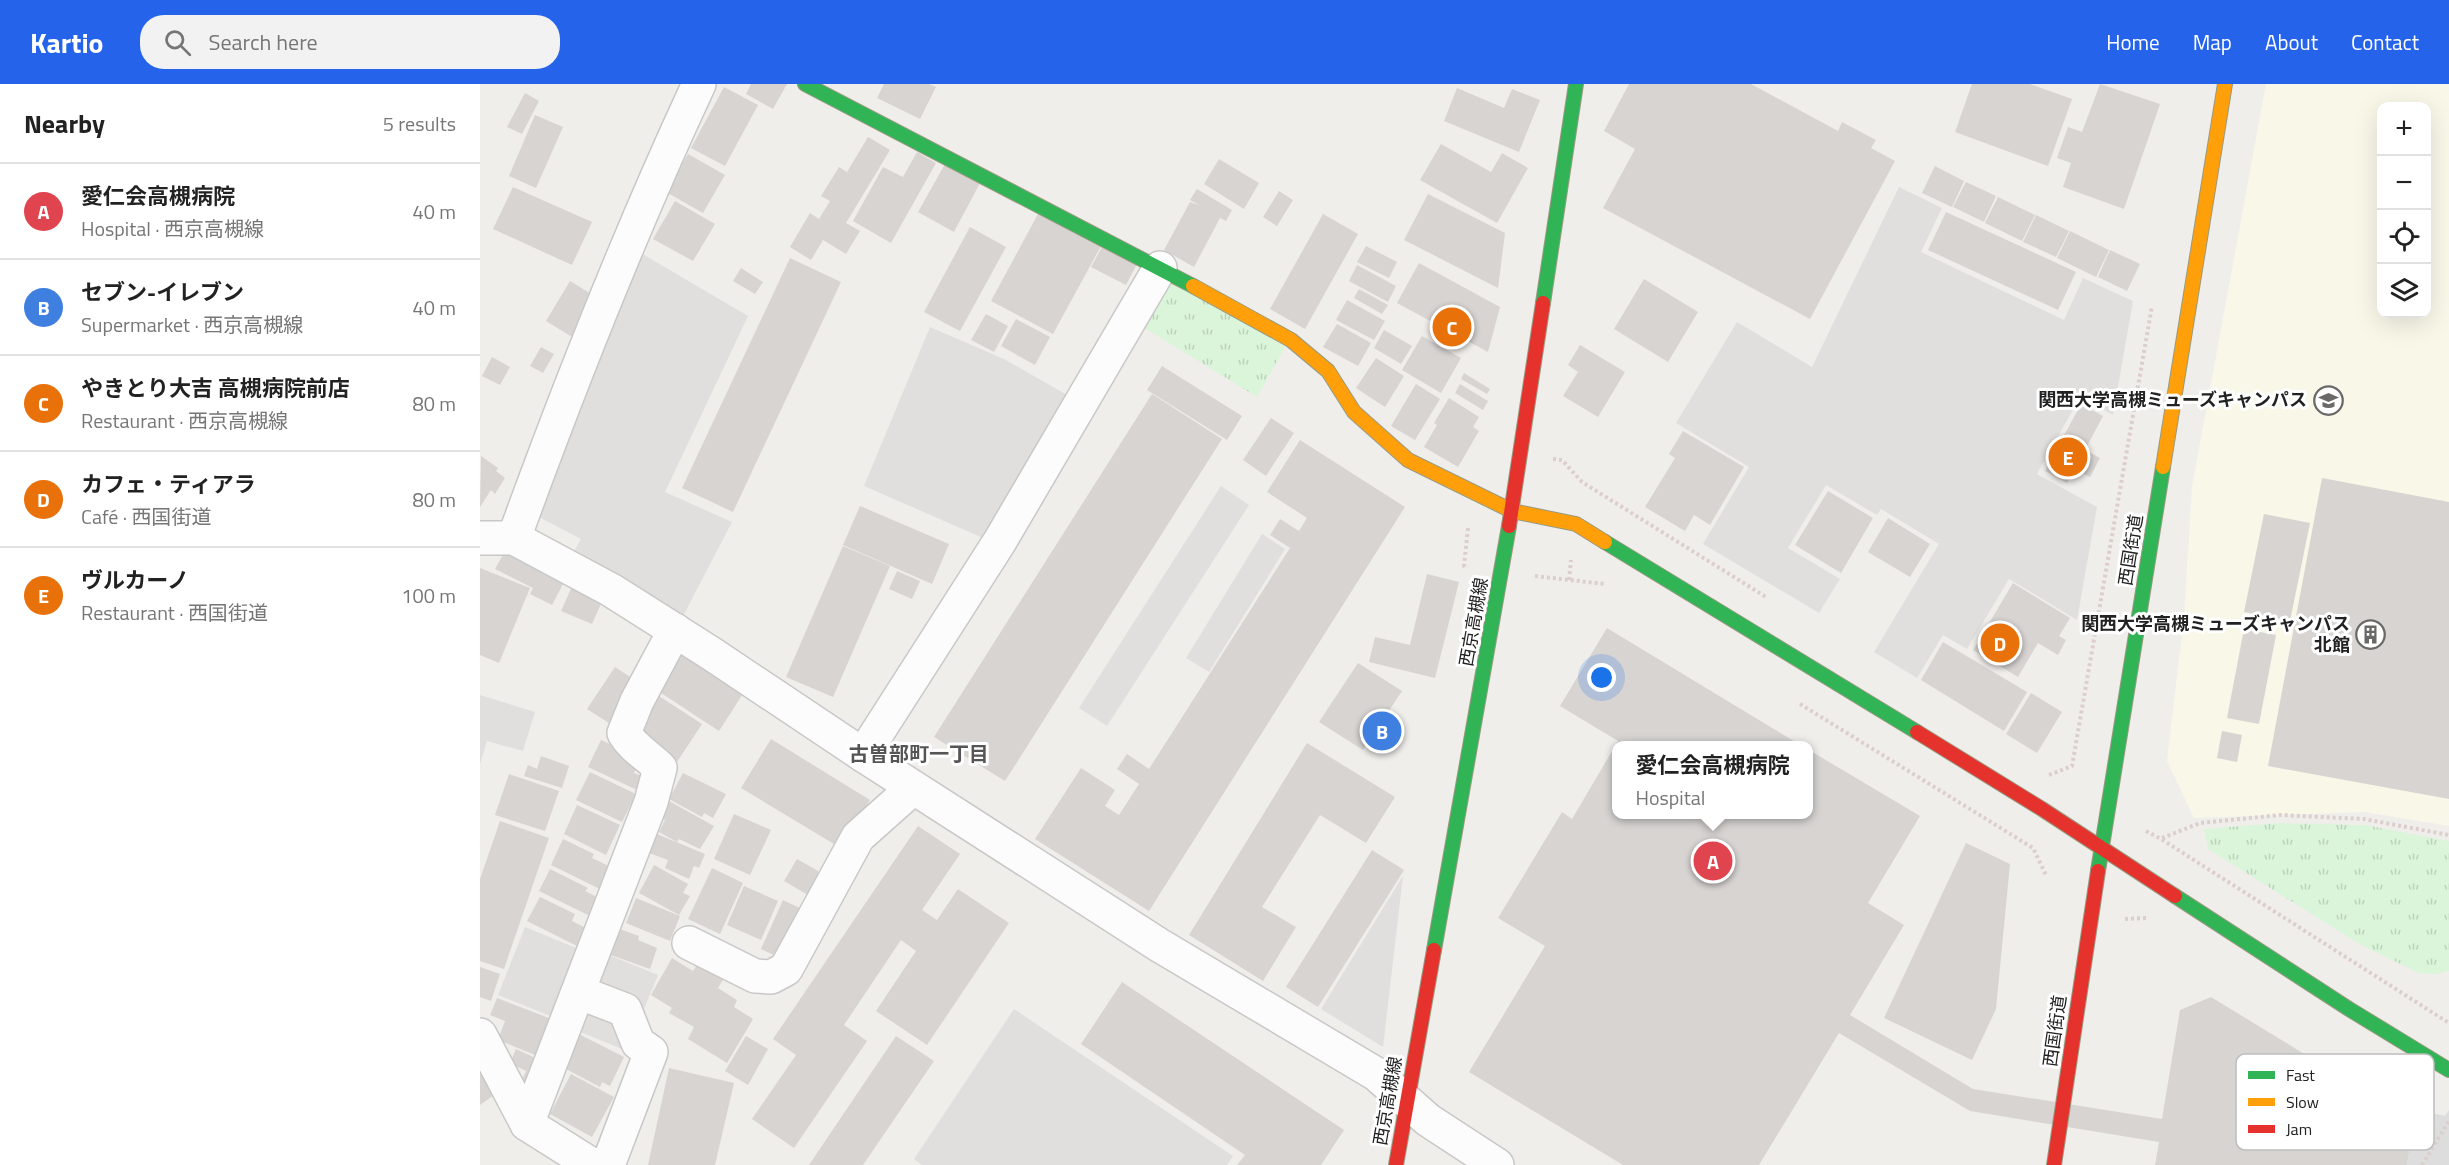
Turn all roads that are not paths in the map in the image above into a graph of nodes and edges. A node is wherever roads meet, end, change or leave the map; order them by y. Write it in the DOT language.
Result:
graph roads {
  1 [pos="699,84"];
  2 [pos="805,84"];
  3 [pos="1576,84"];
  4 [pos="2225,84"];
  5 [pos="1160,268"];
  6 [pos="1512,512"];
  7 [pos="480,537"];
  8 [pos="514,538"];
  9 [pos="675,630"];
  10 [pos="863,755"];
  11 [pos="913,788"];
  12 [pos="2101,849"];
  13 [pos="689,943"];
  14 [pos="578,992"];
  15 [pos="480,1035"];
  16 [pos="2423,1054"];
  17 [pos="2434,1061"];
  18 [pos="2449,1070"];
  19 [pos="1406,1100"];
  20 [pos="527,1124"];
  21 [pos="592,1165"];
  22 [pos="608,1165"];
  23 [pos="1395,1165"];
  24 [pos="1497,1165"];
  25 [pos="2054,1165"];
  1 -- 8 [label="street"];
  2 -- 5 [label="street"];
  3 -- 6 [label="street, 西京高槻線"];
  4 -- 12 [label="street, 西国街道"];
  5 -- 6 [label="street"];
  5 -- 10 [label="street"];
  6 -- 12 [label="street"];
  6 -- 19 [label="street, 西京高槻線"];
  7 -- 8 [label="street"];
  8 -- 9 [label="street"];
  9 -- 10 [label="street"];
  9 -- 14 [label="street"];
  10 -- 11 [label="street"];
  11 -- 13 [label="street"];
  11 -- 19 [label="street"];
  12 -- 16 [label="street"];
  12 -- 25 [label="street, 西国街道"];
  14 -- 20 [label="street"];
  14 -- 22 [label="street"];
  15 -- 20 [label="street"];
  17 -- 18 [label="street"];
  19 -- 23 [label="street, 西京高槻線"];
  19 -- 24 [label="street"];
  20 -- 21 [label="street"];
}
